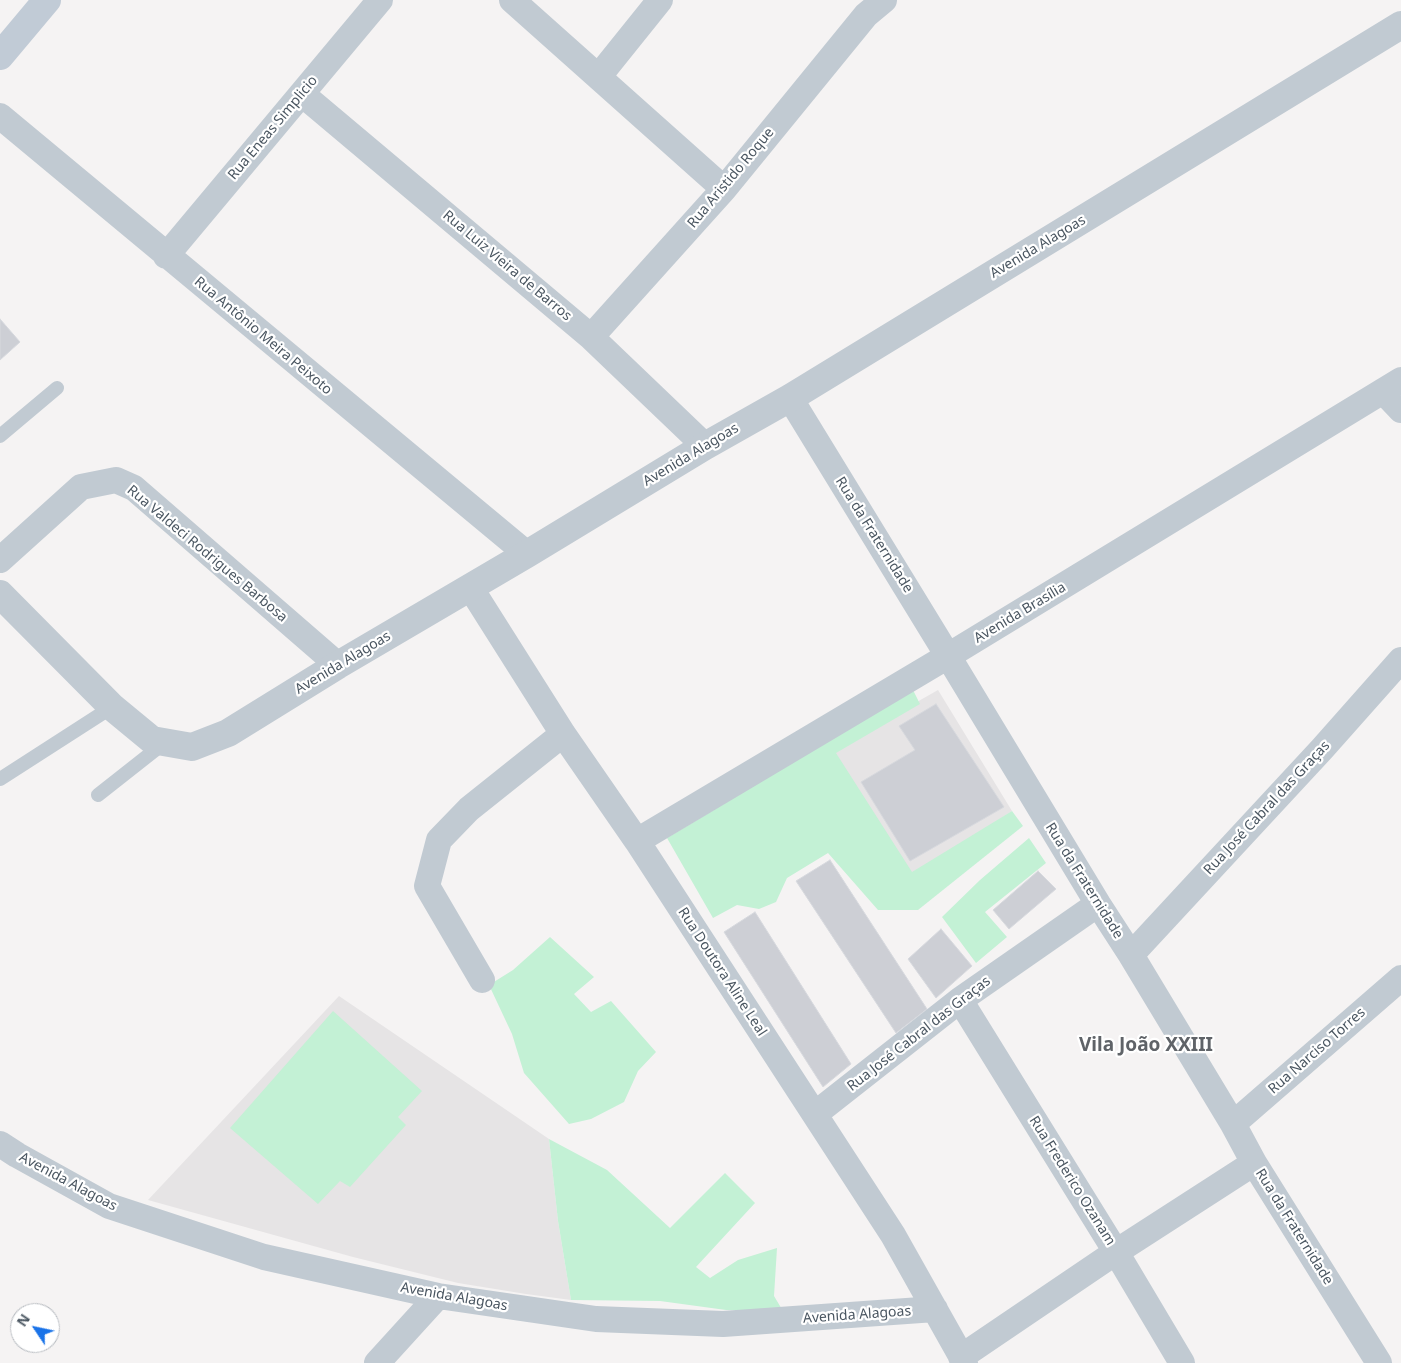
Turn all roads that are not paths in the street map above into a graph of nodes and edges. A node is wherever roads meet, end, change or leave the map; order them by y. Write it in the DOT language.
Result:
graph roads {
  1 [pos="47,0"];
  2 [pos="380,0"];
  3 [pos="512,0"];
  4 [pos="660,0"];
  5 [pos="875,7"];
  6 [pos="1401,26"];
  7 [pos="0,56"];
  8 [pos="599,76"];
  9 [pos="302,94"];
  10 [pos="0,116"];
  11 [pos="724,188"];
  12 [pos="166,256"];
  13 [pos="591,337"];
  14 [pos="1392,386"];
  15 [pos="57,388"];
  16 [pos="790,398"];
  17 [pos="1401,410"];
  18 [pos="0,436"];
  19 [pos="705,446"];
  20 [pos="527,554"];
  21 [pos="0,560"];
  22 [pos="470,587"];
  23 [pos="0,594"];
  24 [pos="948,656"];
  25 [pos="1401,660"];
  26 [pos="338,665"];
  27 [pos="112,707"];
  28 [pos="563,734"];
  29 [pos="165,742"];
  30 [pos="0,779"];
  31 [pos="98,795"];
  32 [pos="637,841"];
  33 [pos="1098,904"];
  34 [pos="1131,955"];
  35 [pos="1401,978"];
  36 [pos="482,980"];
  37 [pos="960,1000"];
  38 [pos="816,1114"];
  39 [pos="1233,1124"];
  40 [pos="0,1144"];
  41 [pos="1254,1163"];
  42 [pos="1116,1252"];
  43 [pos="438,1296"];
  44 [pos="935,1309"];
  45 [pos="963,1360"];
  46 [pos="377,1363"];
  47 [pos="1182,1363"];
  48 [pos="1379,1363"];
  1 -- 7 [label="main road"];
  2 -- 9 [label="street, Rua Eneas Simplicio"];
  3 -- 8 [label="street"];
  4 -- 8 [label="street"];
  5 -- 11 [label="street, Rua Aristido Roque"];
  6 -- 16 [label="street, Avenida Alagoas"];
  8 -- 11 [label="street"];
  9 -- 12 [label="street, Rua Eneas Simplicio"];
  9 -- 13 [label="street, Rua Luiz Vieira de Barros"];
  10 -- 12 [label="street, Rua Antônio Meira Peixoto"];
  11 -- 13 [label="street, Rua Aristido Roque"];
  12 -- 20 [label="street, Rua Antônio Meira Peixoto"];
  13 -- 19 [label="street, Rua Luiz Vieira de Barros"];
  14 -- 17 [label="street"];
  14 -- 24 [label="street, Avenida Brasília"];
  15 -- 18 [label="lane"];
  16 -- 19 [label="street, Avenida Alagoas"];
  16 -- 24 [label="street, Rua da Fraternidade"];
  19 -- 20 [label="street, Avenida Alagoas"];
  20 -- 22 [label="street, Avenida Alagoas"];
  21 -- 26 [label="street, Rua Valdeci Rodrigues Barbosa"];
  22 -- 26 [label="street, Avenida Alagoas"];
  22 -- 28 [label="street, Rua Doutora Aline Leal"];
  23 -- 27 [label="street, Avenida Alagoas"];
  24 -- 32 [label="street, Avenida Brasília"];
  24 -- 33 [label="street, Rua da Fraternidade"];
  25 -- 34 [label="street, Rua José Cabral das Graças"];
  26 -- 29 [label="street, Avenida Alagoas"];
  27 -- 29 [label="street, Avenida Alagoas"];
  27 -- 30 [label="lane"];
  28 -- 32 [label="street, Rua Doutora Aline Leal"];
  28 -- 36 [label="street"];
  29 -- 31 [label="lane"];
  32 -- 38 [label="street, Rua Doutora Aline Leal"];
  33 -- 34 [label="street, Rua da Fraternidade"];
  33 -- 37 [label="street, Rua José Cabral das Graças"];
  34 -- 39 [label="street, Rua da Fraternidade"];
  35 -- 39 [label="street, Rua Narciso Torres"];
  37 -- 38 [label="street, Rua José Cabral das Graças"];
  37 -- 42 [label="street, Rua Frederico Ozanam"];
  38 -- 44 [label="street, Rua Doutora Aline Leal"];
  39 -- 41 [label="street, Rua da Fraternidade"];
  40 -- 43 [label="street, Avenida Alagoas"];
  41 -- 42 [label="street"];
  41 -- 48 [label="street, Rua da Fraternidade"];
  42 -- 45 [label="street"];
  42 -- 47 [label="street, Rua Frederico Ozanam"];
  43 -- 44 [label="street, Avenida Alagoas"];
  43 -- 46 [label="street"];
  44 -- 45 [label="street, Rua Doutora Aline Leal"];
}
